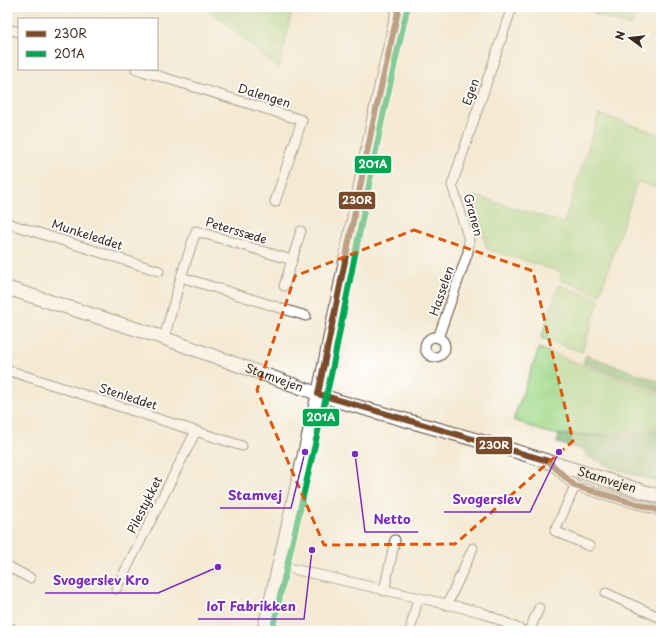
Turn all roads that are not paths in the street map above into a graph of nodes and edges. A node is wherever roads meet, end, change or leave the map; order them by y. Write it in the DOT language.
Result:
graph roads {
  1 [pos="399,7"];
  2 [pos="512,7"];
  3 [pos="7,29"];
  4 [pos="18,32"];
  5 [pos="139,70"];
  6 [pos="452,184"];
  7 [pos="275,202"];
  8 [pos="7,222"];
  9 [pos="301,231"];
  10 [pos="468,252"];
  11 [pos="292,260"];
  12 [pos="159,271"];
  13 [pos="181,277"];
  14 [pos="284,286"];
  15 [pos="7,288"];
  16 [pos="306,316"];
  17 [pos="164,338"];
  18 [pos="438,338"];
  19 [pos="7,370"];
  20 [pos="318,394"];
  21 [pos="196,431"];
  22 [pos="242,446"];
  23 [pos="548,461"];
  24 [pos="576,486"];
  25 [pos="661,497"];
  26 [pos="661,511"];
  27 [pos="395,540"];
  28 [pos="589,546"];
  29 [pos="473,548"];
  30 [pos="7,566"];
  31 [pos="280,566"];
  32 [pos="30,578"];
  33 [pos="116,589"];
  34 [pos="384,591"];
  35 [pos="606,593"];
  36 [pos="418,598"];
  37 [pos="447,605"];
  38 [pos="539,608"];
  39 [pos="661,618"];
  40 [pos="7,626"];
  41 [pos="508,628"];
  42 [pos="16,631"];
  43 [pos="264,631"];
  44 [pos="410,631"];
  45 [pos="524,631"];
  46 [pos="529,631"];
  1 -- 20 [label="street"];
  2 -- 6 [label="street, Egen"];
  3 -- 4 [label="street"];
  5 -- 7 [label="street, Dalengen"];
  6 -- 10 [label="street, Granen"];
  8 -- 12 [label="street, Munkeleddet"];
  9 -- 11 [label="street"];
  10 -- 18 [label="street, Hasselen"];
  11 -- 13 [label="street, Peterssæde"];
  11 -- 14 [label="street"];
  13 -- 16 [label="street"];
  13 -- 17 [label="street"];
  15 -- 17 [label="street, Stamvejen"];
  17 -- 20 [label="street, Stamvejen"];
  19 -- 21 [label="street, Stenleddet"];
  20 -- 23 [label="street, Stamvejen"];
  20 -- 31 [label="street"];
  21 -- 22 [label="street, Stenleddet"];
  21 -- 33 [label="street, Pilestykket"];
  23 -- 24 [label="street"];
  23 -- 25 [label="street, Stamvejen"];
  24 -- 26 [label="street"];
  24 -- 28 [label="street"];
  27 -- 34 [label="street"];
  29 -- 37 [label="street"];
  30 -- 32 [label="street"];
  31 -- 34 [label="street"];
  31 -- 43 [label="street"];
  34 -- 36 [label="street"];
  35 -- 39 [label="street"];
  36 -- 37 [label="street"];
  36 -- 44 [label="street"];
  37 -- 41 [label="street"];
  38 -- 46 [label="street"];
  40 -- 42 [label="street"];
  41 -- 45 [label="street"];
}
